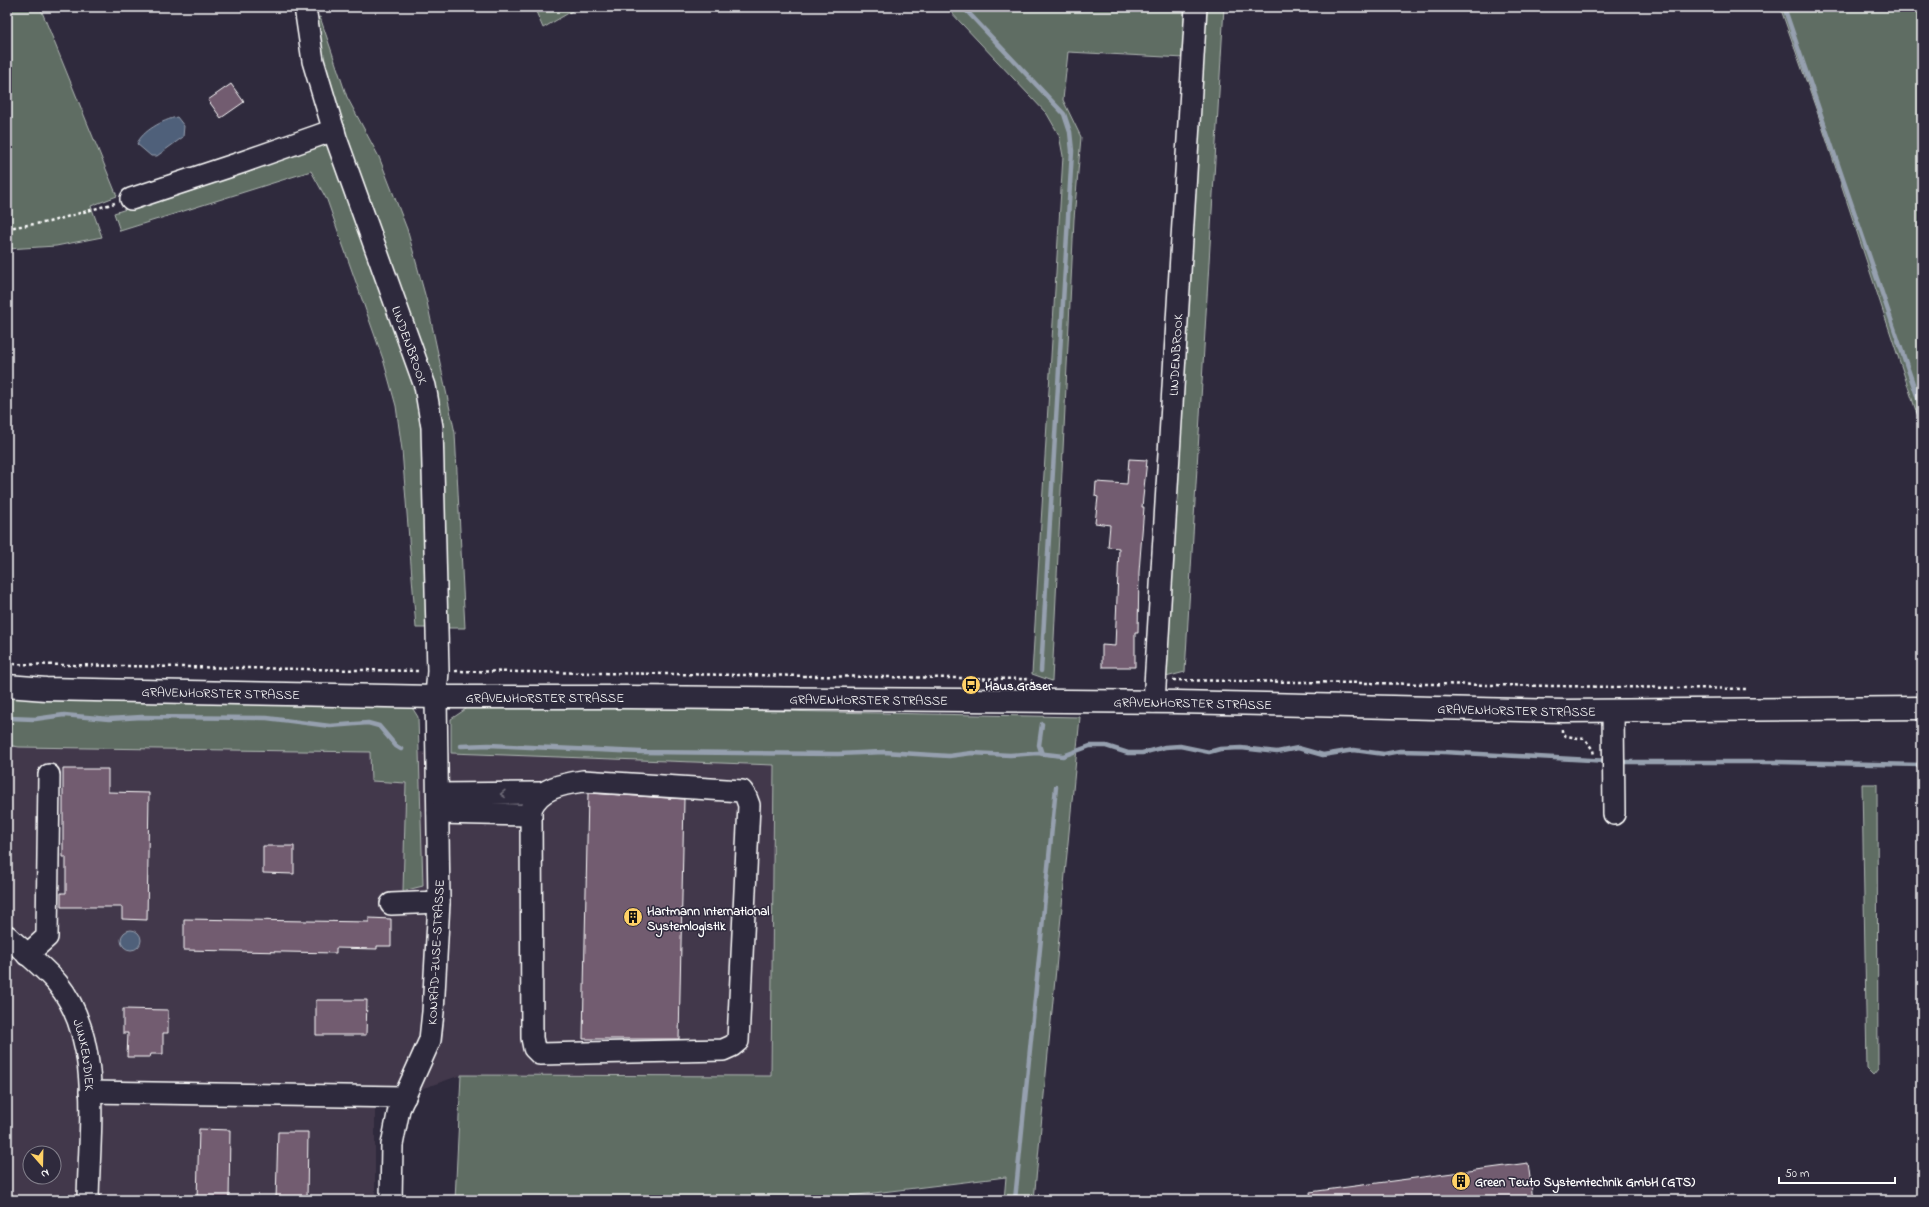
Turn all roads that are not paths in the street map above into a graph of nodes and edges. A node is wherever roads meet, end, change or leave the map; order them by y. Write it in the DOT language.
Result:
graph roads {
  1 [pos="305,7"];
  2 [pos="1196,7"];
  3 [pos="334,130"];
  4 [pos="131,199"];
  5 [pos="7,686"];
  6 [pos="1154,694"];
  7 [pos="436,696"];
  8 [pos="1922,708"];
  9 [pos="1613,711"];
  10 [pos="49,774"];
  11 [pos="542,793"];
  12 [pos="438,804"];
  13 [pos="1614,814"];
  14 [pos="530,815"];
  15 [pos="439,902"];
  16 [pos="391,904"];
  17 [pos="7,936"];
  18 [pos="27,954"];
  19 [pos="90,1092"];
  20 [pos="405,1097"];
  21 [pos="88,1200"];
  22 [pos="391,1200"];
  1 -- 3 [label="street, LINDENBROOK"];
  2 -- 6 [label="street, LINDENBROOK"];
  3 -- 4 [label="street"];
  3 -- 7 [label="street, LINDENBROOK"];
  5 -- 7 [label="main road, GRAVENHORSTER STRASSE"];
  6 -- 7 [label="main road, GRAVENHORSTER STRASSE"];
  6 -- 9 [label="main road, GRAVENHORSTER STRASSE"];
  7 -- 12 [label="street, KONRAD-ZUSE-STRASSE"];
  8 -- 9 [label="main road, GRAVENHORSTER STRASSE"];
  9 -- 13 [label="street"];
  10 -- 18 [label="street"];
  11 -- 12 [label="street, one-way"];
  11 -- 14 [label="street"];
  11 -- 14 [label="street"];
  12 -- 14 [label="street"];
  12 -- 15 [label="street, KONRAD-ZUSE-STRASSE"];
  15 -- 16 [label="street"];
  15 -- 20 [label="street, KONRAD-ZUSE-STRASSE"];
  17 -- 18 [label="street, JUNKENDIEK"];
  18 -- 19 [label="street, JUNKENDIEK"];
  19 -- 20 [label="street"];
  19 -- 21 [label="street, JUNKENDIEK"];
  20 -- 22 [label="street, KONRAD-ZUSE-STRASSE"];
}
